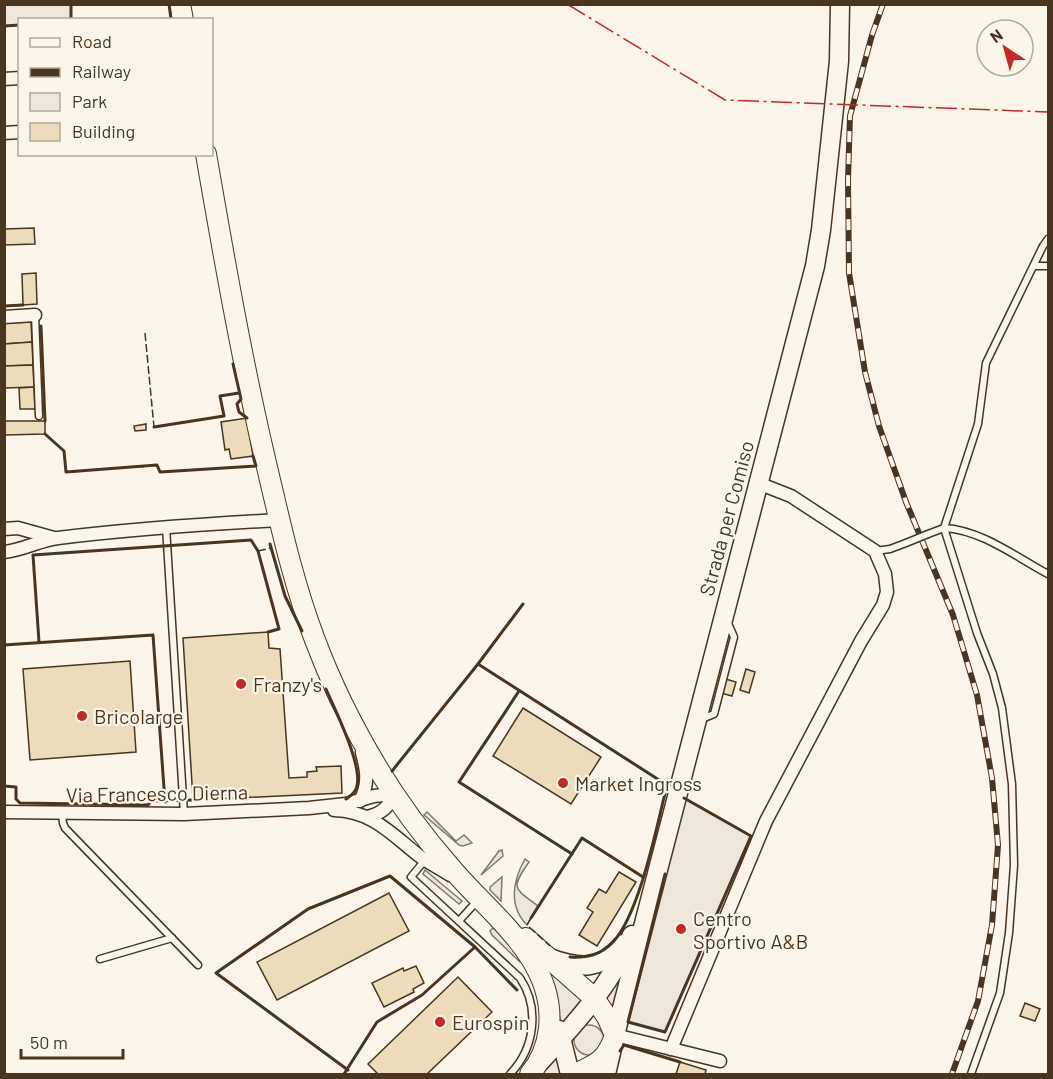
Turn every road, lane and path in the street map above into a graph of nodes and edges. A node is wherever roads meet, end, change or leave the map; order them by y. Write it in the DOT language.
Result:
graph roads {
  1 [pos="840,4"];
  2 [pos="206,156"];
  3 [pos="1048,239"];
  4 [pos="1034,266"];
  5 [pos="1048,266"];
  6 [pos="35,315"];
  7 [pos="4,317"];
  8 [pos="39,416"];
  9 [pos="758,483"];
  10 [pos="279,520"];
  11 [pos="166,527"];
  12 [pos="18,528"];
  13 [pos="944,528"];
  14 [pos="4,529"];
  15 [pos="54,538"];
  16 [pos="20,551"];
  17 [pos="875,551"];
  18 [pos="4,552"];
  19 [pos="1048,574"];
  20 [pos="352,721"];
  21 [pos="393,794"];
  22 [pos="360,801"];
  23 [pos="309,808"];
  24 [pos="4,812"];
  25 [pos="62,814"];
  26 [pos="184,814"];
  27 [pos="367,817"];
  28 [pos="426,860"];
  29 [pos="654,881"];
  30 [pos="465,884"];
  31 [pos="479,899"];
  32 [pos="459,921"];
  33 [pos="633,931"];
  34 [pos="172,938"];
  35 [pos="549,958"];
  36 [pos="100,959"];
  37 [pos="198,965"];
  38 [pos="594,998"];
  39 [pos="549,1003"];
  40 [pos="574,1024"];
  41 [pos="614,1037"];
  42 [pos="562,1038"];
  43 [pos="671,1049"];
  44 [pos="720,1061"];
  45 [pos="604,1067"];
  46 [pos="535,1069"];
  47 [pos="510,1074"];
  48 [pos="570,1074"];
  49 [pos="575,1074"];
  50 [pos="971,1074"];
  1 -- 9 [label="main road, Strada per Comiso"];
  2 -- 10 [label="main road"];
  3 -- 4 [label="lane"];
  4 -- 5 [label="lane"];
  4 -- 13 [label="lane"];
  6 -- 7 [label="street"];
  6 -- 8 [label="lane"];
  9 -- 17 [label="street"];
  9 -- 29 [label="main road, Strada per Comiso"];
  10 -- 11 [label="street"];
  10 -- 20 [label="main road"];
  11 -- 15 [label="street"];
  11 -- 26 [label="lane"];
  12 -- 14 [label="street"];
  12 -- 15 [label="street"];
  12 -- 16 [label="street"];
  13 -- 17 [label="lane, bridge"];
  13 -- 19 [label="lane"];
  13 -- 50 [label="lane"];
  15 -- 16 [label="street"];
  16 -- 18 [label="street"];
  17 -- 43 [label="street"];
  20 -- 21 [label="main road"];
  20 -- 22 [label="street"];
  21 -- 22 [label="street"];
  21 -- 27 [label="street"];
  21 -- 30 [label="main road"];
  22 -- 23 [label="street"];
  23 -- 26 [label="street, Via Francesco Dierna"];
  23 -- 27 [label="street"];
  24 -- 25 [label="street, Via Francesco Dierna"];
  25 -- 26 [label="street, Via Francesco Dierna"];
  25 -- 34 [label="lane"];
  27 -- 28 [label="street"];
  28 -- 30 [label="street"];
  28 -- 32 [label="lane"];
  29 -- 33 [label="main road"];
  29 -- 41 [label="main road, Strada per Comiso"];
  30 -- 31 [label="main road"];
  31 -- 32 [label="lane"];
  31 -- 35 [label="main road"];
  31 -- 39 [label="main road"];
  32 -- 47 [label="lane"];
  33 -- 35 [label="main road"];
  33 -- 38 [label="main road"];
  34 -- 36 [label="lane"];
  34 -- 37 [label="lane"];
  35 -- 38 [label="main road"];
  38 -- 40 [label="main road"];
  38 -- 41 [label="main road"];
  39 -- 42 [label="main road"];
  39 -- 46 [label="main road"];
  40 -- 41 [label="main road"];
  40 -- 42 [label="main road"];
  41 -- 43 [label="street"];
  41 -- 45 [label="main road"];
  42 -- 45 [label="main road"];
  42 -- 46 [label="main road"];
  42 -- 48 [label="main road"];
  43 -- 44 [label="street"];
  45 -- 49 [label="main road"];
}
